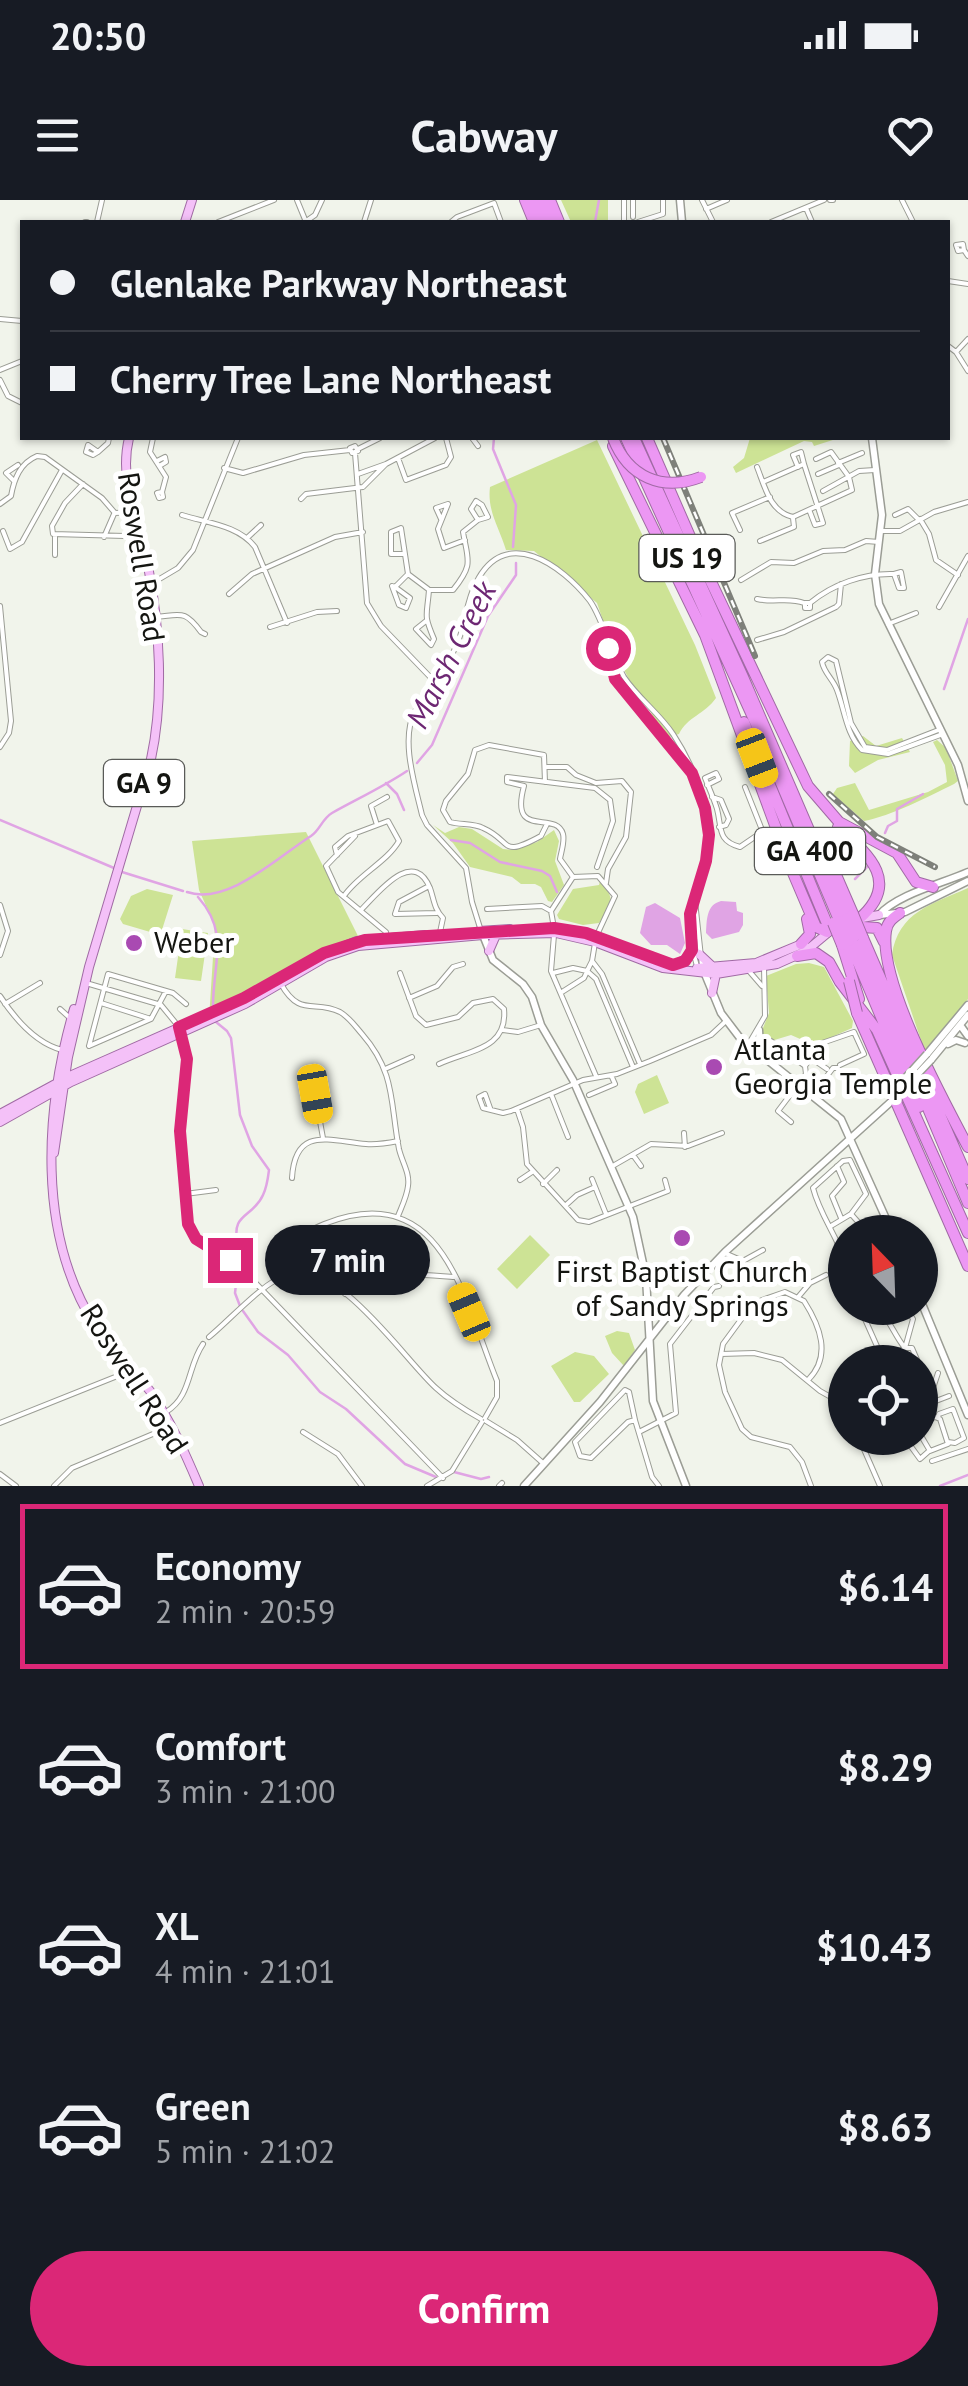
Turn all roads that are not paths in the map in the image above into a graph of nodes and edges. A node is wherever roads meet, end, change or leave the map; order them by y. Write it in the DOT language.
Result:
graph roads {
  1 [pos="274,200"];
  2 [pos="633,200"];
  3 [pos="663,200"];
  4 [pos="702,200"];
  5 [pos="727,200"];
  6 [pos="829,200"];
  7 [pos="493,202"];
  8 [pos="806,208"];
  9 [pos="706,210"];
  10 [pos="633,216"];
  11 [pos="223,220"];
  12 [pos="453,220"];
  13 [pos="647,220"];
  14 [pos="712,220"];
  15 [pos="775,220"];
  16 [pos="811,220"];
  17 [pos="968,339"];
  18 [pos="950,348"];
  19 [pos="956,352"];
  20 [pos="968,371"];
  21 [pos="0,380"];
  22 [pos="2,390"];
  23 [pos="19,391"];
  24 [pos="16,399"];
  25 [pos="20,402"];
  26 [pos="108,440"];
  27 [pos="129,440"];
  28 [pos="153,440"];
  29 [pos="237,440"];
  30 [pos="353,440"];
  31 [pos="376,440"];
  32 [pos="430,440"];
  33 [pos="447,440"];
  34 [pos="474,440"];
  35 [pos="612,440"];
  36 [pos="612,440"];
  37 [pos="627,440"];
  38 [pos="635,440"];
  39 [pos="648,440"];
  40 [pos="872,440"];
  41 [pos="478,446"];
  42 [pos="354,450"];
  43 [pos="98,452"];
  44 [pos="862,453"];
  45 [pos="398,458"];
  46 [pos="816,459"];
  47 [pos="386,464"];
  48 [pos="838,464"];
  49 [pos="18,465"];
  50 [pos="756,467"];
  51 [pos="224,468"];
  52 [pos="62,470"];
  53 [pos="875,470"];
  54 [pos="357,474"];
  55 [pos="818,474"];
  56 [pos="701,476"];
  57 [pos="848,477"];
  58 [pos="14,480"];
  59 [pos="763,482"];
  60 [pos="83,484"];
  61 [pos="358,488"];
  62 [pos="823,491"];
  63 [pos="162,492"];
  64 [pos="300,498"];
  65 [pos="770,498"];
  66 [pos="968,502"];
  67 [pos="0,504"];
  68 [pos="819,506"];
  69 [pos="809,510"];
  70 [pos="134,512"];
  71 [pos="115,513"];
  72 [pos="182,515"];
  73 [pos="895,515"];
  74 [pos="792,516"];
  75 [pos="441,519"];
  76 [pos="919,519"];
  77 [pos="478,520"];
  78 [pos="203,522"];
  79 [pos="262,525"];
  80 [pos="740,530"];
  81 [pos="3,531"];
  82 [pos="880,531"];
  83 [pos="362,532"];
  84 [pos="55,534"];
  85 [pos="104,536"];
  86 [pos="126,536"];
  87 [pos="247,538"];
  88 [pos="464,540"];
  89 [pos="760,541"];
  90 [pos="879,542"];
  91 [pos="404,554"];
  92 [pos="55,555"];
  93 [pos="968,556"];
  94 [pos="264,569"];
  95 [pos="408,574"];
  96 [pos="875,574"];
  97 [pos="894,574"];
  98 [pos="958,575"];
  99 [pos="465,576"];
  100 [pos="741,580"];
  101 [pos="476,582"];
  102 [pos="151,584"];
  103 [pos="841,584"];
  104 [pos="396,587"];
  105 [pos="429,590"];
  106 [pos="229,594"];
  107 [pos="756,599"];
  108 [pos="808,605"];
  109 [pos="0,606"];
  110 [pos="940,606"];
  111 [pos="337,610"];
  112 [pos="916,613"];
  113 [pos="154,617"];
  114 [pos="813,618"];
  115 [pos="426,621"];
  116 [pos="287,623"];
  117 [pos="888,624"];
  118 [pos="270,627"];
  119 [pos="206,634"];
  120 [pos="757,640"];
  121 [pos="610,654"];
  122 [pos="718,666"];
  123 [pos="744,677"];
  124 [pos="435,682"];
  125 [pos="744,696"];
  126 [pos="942,731"];
  127 [pos="676,742"];
  128 [pos="0,747"];
  129 [pos="670,748"];
  130 [pos="797,764"];
  131 [pos="545,767"];
  132 [pos="692,773"];
  133 [pos="528,780"];
  134 [pos="544,782"];
  135 [pos="596,785"];
  136 [pos="707,785"];
  137 [pos="524,786"];
  138 [pos="746,788"];
  139 [pos="968,788"];
  140 [pos="387,797"];
  141 [pos="712,797"];
  142 [pos="968,801"];
  143 [pos="547,824"];
  144 [pos="377,825"];
  145 [pos="720,828"];
  146 [pos="759,834"];
  147 [pos="757,852"];
  148 [pos="790,866"];
  149 [pos="597,871"];
  150 [pos="968,872"];
  151 [pos="573,877"];
  152 [pos="968,881"];
  153 [pos="606,884"];
  154 [pos="429,886"];
  155 [pos="933,887"];
  156 [pos="344,896"];
  157 [pos="0,905"];
  158 [pos="361,910"];
  159 [pos="487,910"];
  160 [pos="551,911"];
  161 [pos="437,913"];
  162 [pos="900,914"];
  163 [pos="879,916"];
  164 [pos="845,930"];
  165 [pos="554,931"];
  166 [pos="482,933"];
  167 [pos="496,935"];
  168 [pos="439,936"];
  169 [pos="596,939"];
  170 [pos="387,940"];
  171 [pos="886,948"];
  172 [pos="799,950"];
  173 [pos="489,951"];
  174 [pos="696,952"];
  175 [pos="0,955"];
  176 [pos="592,961"];
  177 [pos="829,962"];
  178 [pos="463,964"];
  179 [pos="674,965"];
  180 [pos="89,966"];
  181 [pos="764,968"];
  182 [pos="587,971"];
  183 [pos="749,971"];
  184 [pos="706,972"];
  185 [pos="400,973"];
  186 [pos="552,973"];
  187 [pos="86,982"];
  188 [pos="40,983"];
  189 [pos="281,984"];
  190 [pos="104,988"];
  191 [pos="764,990"];
  192 [pos="166,991"];
  193 [pos="561,993"];
  194 [pos="712,993"];
  195 [pos="0,996"];
  196 [pos="409,998"];
  197 [pos="101,1003"];
  198 [pos="5,1004"];
  199 [pos="186,1004"];
  200 [pos="160,1005"];
  201 [pos="968,1005"];
  202 [pos="60,1009"];
  203 [pos="860,1014"];
  204 [pos="968,1015"];
  205 [pos="71,1019"];
  206 [pos="151,1020"];
  207 [pos="725,1020"];
  208 [pos="540,1023"];
  209 [pos="957,1025"];
  210 [pos="180,1030"];
  211 [pos="503,1030"];
  212 [pos="759,1030"];
  213 [pos="67,1034"];
  214 [pos="771,1041"];
  215 [pos="144,1042"];
  216 [pos="808,1043"];
  217 [pos="967,1043"];
  218 [pos="748,1045"];
  219 [pos="939,1050"];
  220 [pos="65,1054"];
  221 [pos="412,1057"];
  222 [pos="763,1057"];
  223 [pos="929,1057"];
  224 [pos="811,1058"];
  225 [pos="796,1060"];
  226 [pos="113,1064"];
  227 [pos="440,1064"];
  228 [pos="640,1064"];
  229 [pos="633,1066"];
  230 [pos="804,1066"];
  231 [pos="86,1068"];
  232 [pos="385,1069"];
  233 [pos="827,1070"];
  234 [pos="611,1075"];
  235 [pos="596,1076"];
  236 [pos="932,1080"];
  237 [pos="574,1083"];
  238 [pos="61,1084"];
  239 [pos="776,1084"];
  240 [pos="798,1085"];
  241 [pos="820,1085"];
  242 [pos="315,1094"];
  243 [pos="551,1094"];
  244 [pos="791,1094"];
  245 [pos="589,1095"];
  246 [pos="41,1098"];
  247 [pos="55,1104"];
  248 [pos="490,1108"];
  249 [pos="517,1108"];
  250 [pos="0,1114"];
  251 [pos="0,1122"];
  252 [pos="792,1122"];
  253 [pos="844,1124"];
  254 [pos="856,1131"];
  255 [pos="684,1132"];
  256 [pos="722,1133"];
  257 [pos="568,1137"];
  258 [pos="323,1138"];
  259 [pos="925,1139"];
  260 [pos="398,1141"];
  261 [pos="685,1147"];
  262 [pos="968,1147"];
  263 [pos="54,1153"];
  264 [pos="634,1154"];
  265 [pos="641,1166"];
  266 [pos="837,1166"];
  267 [pos="612,1167"];
  268 [pos="557,1170"];
  269 [pos="532,1172"];
  270 [pos="968,1177"];
  271 [pos="292,1178"];
  272 [pos="592,1179"];
  273 [pos="520,1180"];
  274 [pos="665,1180"];
  275 [pos="543,1184"];
  276 [pos="595,1187"];
  277 [pos="216,1190"];
  278 [pos="939,1190"];
  279 [pos="185,1194"];
  280 [pos="968,1203"];
  281 [pos="564,1206"];
  282 [pos="628,1207"];
  283 [pos="606,1214"];
  284 [pos="850,1214"];
  285 [pos="840,1215"];
  286 [pos="886,1215"];
  287 [pos="398,1216"];
  288 [pos="828,1223"];
  289 [pos="968,1230"];
  290 [pos="763,1250"];
  291 [pos="724,1251"];
  292 [pos="968,1254"];
  293 [pos="968,1266"];
  294 [pos="298,1271"];
  295 [pos="826,1275"];
  296 [pos="455,1278"];
  297 [pos="719,1286"];
  298 [pos="263,1291"];
  299 [pos="345,1294"];
  300 [pos="799,1296"];
  301 [pos="671,1310"];
  302 [pos="648,1314"];
  303 [pos="930,1325"];
  304 [pos="209,1337"];
  305 [pos="650,1337"];
  306 [pos="203,1344"];
  307 [pos="720,1354"];
  308 [pos="132,1370"];
  309 [pos="808,1380"];
  310 [pos="828,1394"];
  311 [pos="950,1396"];
  312 [pos="938,1400"];
  313 [pos="164,1414"];
  314 [pos="938,1415"];
  315 [pos="968,1415"];
  316 [pos="484,1420"];
  317 [pos="635,1420"];
  318 [pos="938,1421"];
  319 [pos="0,1422"];
  320 [pos="659,1423"];
  321 [pos="172,1426"];
  322 [pos="304,1432"];
  323 [pos="639,1432"];
  324 [pos="948,1442"];
  325 [pos="938,1448"];
  326 [pos="968,1448"];
  327 [pos="867,1455"];
  328 [pos="932,1461"];
  329 [pos="544,1464"];
  330 [pos="0,1474"];
  331 [pos="442,1478"];
  332 [pos="16,1486"];
  333 [pos="54,1486"];
  334 [pos="199,1486"];
  335 [pos="362,1486"];
  336 [pos="427,1486"];
  337 [pos="524,1486"];
  338 [pos="659,1486"];
  339 [pos="686,1486"];
  340 [pos="811,1486"];
  341 [pos="880,1486"];
  1 -- 11 [label="street"];
  2 -- 10 [label="street"];
  3 -- 13 [label="street"];
  4 -- 9 [label="street"];
  5 -- 9 [label="street"];
  6 -- 8 [label="street"];
  7 -- 12 [label="street"];
  8 -- 15 [label="street"];
  8 -- 16 [label="street"];
  9 -- 14 [label="street"];
  17 -- 19 [label="street"];
  18 -- 19 [label="street"];
  19 -- 20 [label="street"];
  21 -- 22 [label="street"];
  22 -- 24 [label="street"];
  23 -- 24 [label="street"];
  24 -- 25 [label="street"];
  26 -- 43 [label="street"];
  27 -- 70 [label="main road, Roswell Road / GA 9"];
  28 -- 63 [label="street"];
  29 -- 51 [label="street"];
  30 -- 42 [label="street"];
  31 -- 42 [label="street"];
  32 -- 45 [label="street"];
  33 -- 45 [label="street"];
  34 -- 41 [label="street"];
  35 -- 56 [label="highway, bridge"];
  36 -- 122 [label="highway"];
  37 -- 125 [label="highway, US 19"];
  38 -- 123 [label="highway, US 19"];
  39 -- 130 [label="highway"];
  40 -- 53 [label="street"];
  42 -- 51 [label="street"];
  42 -- 54 [label="street"];
  44 -- 48 [label="street"];
  45 -- 47 [label="street"];
  46 -- 48 [label="street"];
  47 -- 54 [label="street"];
  47 -- 61 [label="street"];
  48 -- 55 [label="street"];
  48 -- 57 [label="street"];
  49 -- 58 [label="street"];
  50 -- 59 [label="street"];
  51 -- 78 [label="street"];
  52 -- 58 [label="street"];
  52 -- 60 [label="street"];
  52 -- 81 [label="street"];
  53 -- 57 [label="street"];
  53 -- 82 [label="street"];
  54 -- 61 [label="street"];
  57 -- 62 [label="street"];
  57 -- 68 [label="street"];
  58 -- 67 [label="street"];
  59 -- 65 [label="street"];
  59 -- 68 [label="street"];
  60 -- 71 [label="street"];
  60 -- 84 [label="street"];
  61 -- 64 [label="street"];
  61 -- 83 [label="street"];
  65 -- 74 [label="street"];
  65 -- 80 [label="street"];
  66 -- 76 [label="street"];
  68 -- 69 [label="street"];
  68 -- 69 [label="street"];
  69 -- 74 [label="street"];
  70 -- 71 [label="street"];
  70 -- 102 [label="main road, Roswell Road / GA 9"];
  71 -- 85 [label="street"];
  72 -- 78 [label="street"];
  73 -- 76 [label="street"];
  74 -- 89 [label="street"];
  75 -- 88 [label="street"];
  76 -- 82 [label="street"];
  76 -- 98 [label="street"];
  77 -- 88 [label="street"];
  78 -- 87 [label="street"];
  78 -- 102 [label="street"];
  79 -- 87 [label="street"];
  82 -- 90 [label="street"];
  83 -- 94 [label="street"];
  83 -- 124 [label="street"];
  84 -- 85 [label="street"];
  84 -- 92 [label="street"];
  85 -- 86 [label="street"];
  87 -- 94 [label="street"];
  88 -- 99 [label="street"];
  90 -- 96 [label="street"];
  90 -- 100 [label="street"];
  91 -- 91 [label="street"];
  91 -- 95 [label="street"];
  93 -- 98 [label="street"];
  94 -- 106 [label="street"];
  94 -- 116 [label="street"];
  95 -- 104 [label="street"];
  95 -- 105 [label="street"];
  96 -- 97 [label="street"];
  96 -- 103 [label="street"];
  96 -- 117 [label="street"];
  98 -- 110 [label="street"];
  99 -- 101 [label="street"];
  99 -- 105 [label="street"];
  101 -- 121 [label="street"];
  101 -- 124 [label="street"];
  102 -- 113 [label="main road, Roswell Road / GA 9"];
  103 -- 108 [label="street"];
  103 -- 114 [label="street"];
  105 -- 115 [label="street"];
  107 -- 108 [label="street"];
  108 -- 114 [label="street"];
  109 -- 128 [label="street"];
  111 -- 116 [label="street"];
  112 -- 117 [label="street"];
  113 -- 119 [label="street"];
  113 -- 180 [label="main road, Roswell Road / GA 9"];
  114 -- 120 [label="street"];
  116 -- 118 [label="street"];
  117 -- 126 [label="street"];
  121 -- 127 [label="street"];
  121 -- 129 [label="street"];
  122 -- 148 [label="highway"];
  122 -- 164 [label="highway"];
  123 -- 164 [label="highway, GA 400"];
  124 -- 166 [label="street"];
  125 -- 164 [label="highway, GA 400"];
  126 -- 126 [label="street"];
  126 -- 139 [label="street"];
  127 -- 129 [label="street"];
  127 -- 132 [label="street"];
  129 -- 132 [label="street"];
  130 -- 155 [label="highway"];
  130 -- 164 [label="highway"];
  131 -- 134 [label="street"];
  131 -- 135 [label="street"];
  131 -- 143 [label="street"];
  132 -- 174 [label="street"];
  133 -- 134 [label="street"];
  133 -- 137 [label="street"];
  133 -- 137 [label="street"];
  134 -- 135 [label="street"];
  135 -- 149 [label="street"];
  135 -- 153 [label="street"];
  136 -- 141 [label="street"];
  137 -- 143 [label="street"];
  138 -- 147 [label="street"];
  139 -- 142 [label="street"];
  140 -- 144 [label="street"];
  141 -- 145 [label="street"];
  141 -- 145 [label="street"];
  143 -- 151 [label="street"];
  144 -- 156 [label="street"];
  144 -- 156 [label="street"];
  145 -- 146 [label="street"];
  148 -- 164 [label="highway"];
  148 -- 172 [label="highway"];
  149 -- 151 [label="street"];
  149 -- 153 [label="street"];
  150 -- 155 [label="street"];
  151 -- 160 [label="street"];
  152 -- 162 [label="street"];
  153 -- 169 [label="street"];
  154 -- 158 [label="street"];
  154 -- 161 [label="street"];
  154 -- 161 [label="street"];
  155 -- 163 [label="street"];
  156 -- 158 [label="street"];
  157 -- 175 [label="street"];
  158 -- 170 [label="street"];
  159 -- 160 [label="street"];
  160 -- 165 [label="street"];
  161 -- 168 [label="street"];
  162 -- 163 [label="street"];
  162 -- 171 [label="highway"];
  163 -- 164 [label="main road"];
  164 -- 171 [label="highway"];
  164 -- 172 [label="main road"];
  164 -- 177 [label="highway"];
  164 -- 203 [label="highway, bridge"];
  164 -- 203 [label="highway, bridge"];
  164 -- 270 [label="highway"];
  164 -- 280 [label="highway"];
  164 -- 289 [label="highway, GA 400"];
  165 -- 166 [label="main road"];
  165 -- 167 [label="main road"];
  165 -- 169 [label="main road"];
  165 -- 186 [label="street"];
  166 -- 167 [label="main road"];
  166 -- 168 [label="main road"];
  166 -- 173 [label="street"];
  167 -- 173 [label="main road"];
  168 -- 170 [label="main road"];
  169 -- 176 [label="street"];
  169 -- 179 [label="main road"];
  169 -- 184 [label="main road"];
  170 -- 189 [label="main road"];
  170 -- 210 [label="main road"];
  171 -- 236 [label="highway"];
  172 -- 177 [label="highway"];
  172 -- 181 [label="main road"];
  172 -- 184 [label="main road"];
  173 -- 208 [label="street"];
  174 -- 179 [label="main road"];
  174 -- 184 [label="main road"];
  174 -- 184 [label="street"];
  176 -- 182 [label="street"];
  176 -- 228 [label="street"];
  177 -- 259 [label="highway"];
  178 -- 196 [label="street"];
  179 -- 184 [label="main road"];
  180 -- 187 [label="main road, Roswell Road / GA 9"];
  180 -- 205 [label="main road, Roswell Road / GA 9"];
  181 -- 183 [label="main road"];
  181 -- 191 [label="street"];
  182 -- 186 [label="street"];
  182 -- 193 [label="street"];
  182 -- 229 [label="street"];
  183 -- 184 [label="main road"];
  183 -- 191 [label="street"];
  184 -- 194 [label="main road"];
  185 -- 196 [label="street"];
  186 -- 193 [label="street"];
  187 -- 190 [label="street"];
  187 -- 220 [label="main road, Roswell Road / GA 9"];
  188 -- 198 [label="street"];
  189 -- 210 [label="main road"];
  189 -- 232 [label="street"];
  190 -- 192 [label="street"];
  190 -- 197 [label="street"];
  190 -- 200 [label="street"];
  191 -- 212 [label="street"];
  192 -- 199 [label="street"];
  192 -- 200 [label="street"];
  193 -- 235 [label="street"];
  194 -- 207 [label="street"];
  195 -- 198 [label="street"];
  196 -- 211 [label="street"];
  197 -- 206 [label="street"];
  197 -- 206 [label="street"];
  198 -- 220 [label="street"];
  200 -- 206 [label="street"];
  200 -- 210 [label="street"];
  201 -- 209 [label="street"];
  202 -- 205 [label="street"];
  203 -- 278 [label="highway"];
  203 -- 293 [label="highway"];
  204 -- 209 [label="street"];
  205 -- 213 [label="main road, Roswell Road / GA 9"];
  207 -- 218 [label="street"];
  207 -- 228 [label="street"];
  208 -- 211 [label="street"];
  208 -- 237 [label="street"];
  209 -- 217 [label="street"];
  209 -- 219 [label="street"];
  209 -- 223 [label="street"];
  210 -- 215 [label="main road"];
  210 -- 226 [label="main road"];
  210 -- 279 [label="street"];
  211 -- 227 [label="street"];
  212 -- 218 [label="street"];
  212 -- 222 [label="street"];
  213 -- 220 [label="main road, Roswell Road / GA 9"];
  213 -- 238 [label="main road"];
  214 -- 225 [label="street"];
  215 -- 226 [label="main road"];
  215 -- 231 [label="main road"];
  216 -- 225 [label="street"];
  217 -- 219 [label="street"];
  218 -- 222 [label="street"];
  219 -- 223 [label="street"];
  220 -- 231 [label="main road"];
  220 -- 238 [label="main road, Roswell Road / GA 9"];
  221 -- 232 [label="street"];
  222 -- 240 [label="street"];
  223 -- 254 [label="street, bridge"];
  224 -- 230 [label="street"];
  224 -- 233 [label="street"];
  224 -- 241 [label="street"];
  225 -- 230 [label="street"];
  226 -- 238 [label="main road"];
  228 -- 229 [label="street"];
  229 -- 234 [label="street"];
  230 -- 240 [label="street"];
  231 -- 238 [label="main road"];
  232 -- 260 [label="street"];
  234 -- 235 [label="street"];
  234 -- 245 [label="street"];
  235 -- 237 [label="street"];
  236 -- 262 [label="highway"];
  236 -- 270 [label="highway"];
  237 -- 243 [label="street"];
  237 -- 267 [label="street"];
  238 -- 246 [label="main road"];
  238 -- 247 [label="main road, Roswell Road / GA 9"];
  238 -- 250 [label="main road"];
  238 -- 263 [label="main road, Roswell Road / GA 9"];
  239 -- 244 [label="street"];
  240 -- 244 [label="street"];
  240 -- 253 [label="street"];
  242 -- 258 [label="street"];
  243 -- 249 [label="street"];
  243 -- 257 [label="street"];
  244 -- 252 [label="street"];
  246 -- 247 [label="main road"];
  246 -- 251 [label="main road"];
  247 -- 263 [label="main road, Roswell Road / GA 9"];
  248 -- 249 [label="street"];
  249 -- 269 [label="street"];
  253 -- 254 [label="street"];
  253 -- 254 [label="street"];
  254 -- 286 [label="street"];
  254 -- 291 [label="street"];
  255 -- 261 [label="street"];
  256 -- 261 [label="street"];
  258 -- 260 [label="street"];
  258 -- 271 [label="street"];
  259 -- 278 [label="highway"];
  259 -- 289 [label="highway"];
  260 -- 287 [label="street"];
  261 -- 264 [label="street"];
  263 -- 308 [label="main road, Roswell Road / GA 9"];
  264 -- 265 [label="street"];
  264 -- 267 [label="street"];
  266 -- 284 [label="street"];
  266 -- 285 [label="street"];
  266 -- 288 [label="street"];
  267 -- 282 [label="street"];
  268 -- 275 [label="street"];
  269 -- 273 [label="street"];
  269 -- 275 [label="street"];
  272 -- 276 [label="street"];
  274 -- 282 [label="street"];
  275 -- 281 [label="street"];
  276 -- 281 [label="street"];
  276 -- 283 [label="street"];
  277 -- 279 [label="street"];
  278 -- 292 [label="highway"];
  279 -- 298 [label="street"];
  281 -- 283 [label="street"];
  282 -- 283 [label="street"];
  282 -- 302 [label="street"];
  287 -- 294 [label="street"];
  287 -- 296 [label="street"];
  290 -- 291 [label="street"];
  291 -- 301 [label="street"];
  294 -- 298 [label="street"];
  294 -- 299 [label="street"];
  295 -- 300 [label="street"];
  296 -- 299 [label="street"];
  296 -- 316 [label="street"];
  297 -- 320 [label="street"];
  298 -- 304 [label="street"];
  298 -- 331 [label="street"];
  299 -- 316 [label="street"];
  300 -- 307 [label="street"];
  300 -- 309 [label="street"];
  301 -- 302 [label="street"];
  301 -- 305 [label="street"];
  302 -- 305 [label="street"];
  303 -- 315 [label="street"];
  305 -- 320 [label="street"];
  305 -- 329 [label="street"];
  306 -- 313 [label="street"];
  307 -- 309 [label="street"];
  307 -- 340 [label="street"];
  308 -- 313 [label="main road, Roswell Road / GA 9"];
  308 -- 319 [label="street"];
  309 -- 310 [label="street"];
  311 -- 312 [label="street"];
  313 -- 321 [label="main road, Roswell Road / GA 9"];
  314 -- 324 [label="street"];
  316 -- 329 [label="street"];
  316 -- 331 [label="street"];
  317 -- 317 [label="street"];
  317 -- 323 [label="street"];
  318 -- 324 [label="street"];
  320 -- 323 [label="street"];
  320 -- 339 [label="street"];
  321 -- 333 [label="street"];
  321 -- 334 [label="main road, Roswell Road / GA 9"];
  322 -- 335 [label="street"];
  323 -- 338 [label="street"];
  324 -- 325 [label="street"];
  326 -- 328 [label="street"];
  327 -- 341 [label="street"];
  329 -- 337 [label="street"];
  330 -- 332 [label="street"];
  331 -- 336 [label="street"];
}
